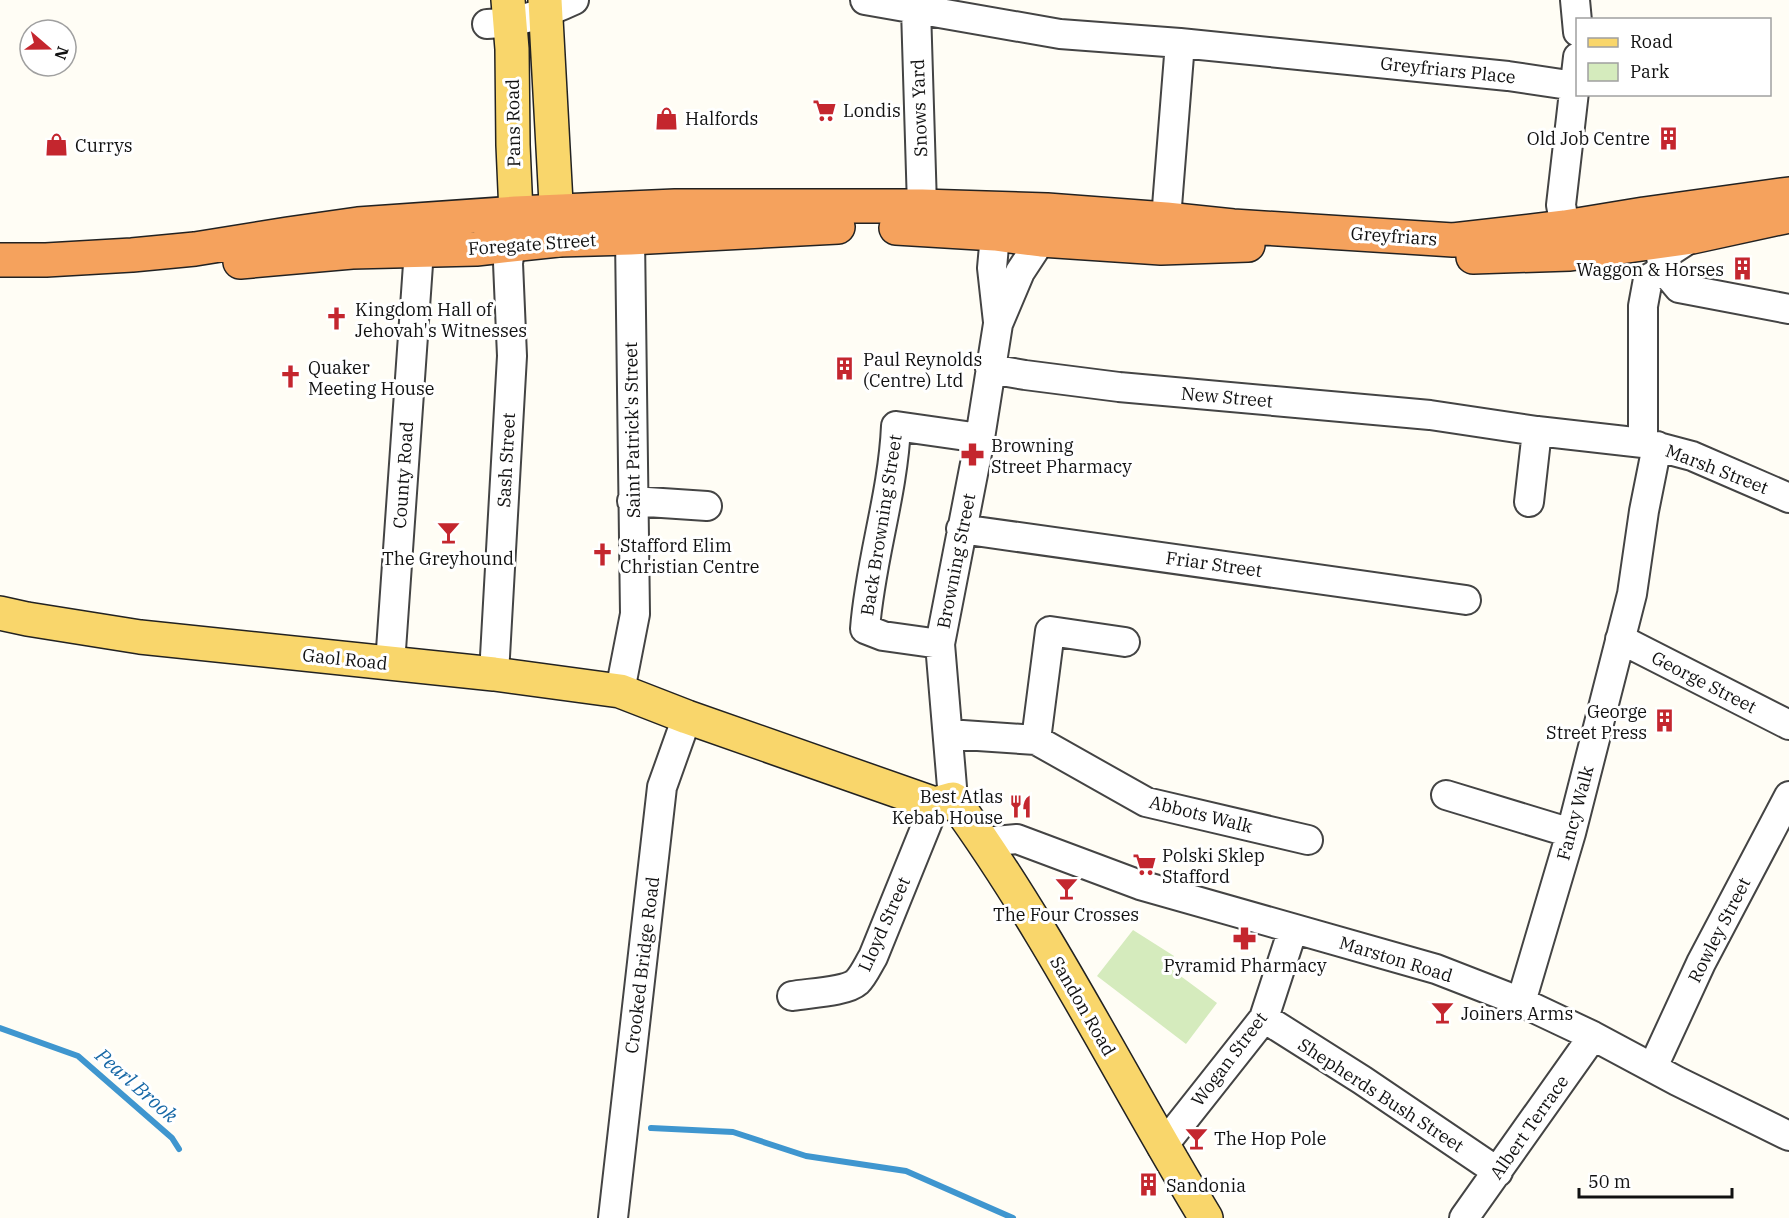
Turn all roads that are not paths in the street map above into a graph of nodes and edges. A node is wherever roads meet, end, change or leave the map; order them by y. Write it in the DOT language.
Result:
graph roads {
  1 [pos="865,0"];
  2 [pos="1575,0"];
  3 [pos="555,4"];
  4 [pos="916,9"];
  5 [pos="501,16"];
  6 [pos="1577,18"];
  7 [pos="1180,43"];
  8 [pos="1576,76"];
  9 [pos="1575,86"];
  10 [pos="1789,194"];
  11 [pos="922,206"];
  12 [pos="516,213"];
  13 [pos="1789,216"];
  14 [pos="1166,219"];
  15 [pos="996,221"];
  16 [pos="558,226"];
  17 [pos="1565,227"];
  18 [pos="1692,237"];
  19 [pos="630,238"];
  20 [pos="1052,240"];
  21 [pos="511,245"];
  22 [pos="419,250"];
  23 [pos="0,260"];
  24 [pos="1664,270"];
  25 [pos="0,282"];
  26 [pos="1789,309"];
  27 [pos="998,324"];
  28 [pos="990,369"];
  29 [pos="1463,421"];
  30 [pos="1537,430"];
  31 [pos="980,438"];
  32 [pos="1650,444"];
  33 [pos="1789,498"];
  34 [pos="632,501"];
  35 [pos="1529,502"];
  36 [pos="707,506"];
  37 [pos="962,529"];
  38 [pos="1466,600"];
  39 [pos="0,613"];
  40 [pos="1620,639"];
  41 [pos="1125,642"];
  42 [pos="940,644"];
  43 [pos="390,664"];
  44 [pos="494,674"];
  45 [pos="620,691"];
  46 [pos="687,717"];
  47 [pos="1789,725"];
  48 [pos="948,734"];
  49 [pos="1036,740"];
  50 [pos="1446,795"];
  51 [pos="1789,796"];
  52 [pos="944,801"];
  53 [pos="1571,832"];
  54 [pos="1308,840"];
  55 [pos="984,842"];
  56 [pos="1293,929"];
  57 [pos="792,996"];
  58 [pos="1521,1002"];
  59 [pos="1264,1018"];
  60 [pos="1593,1036"];
  61 [pos="1653,1067"];
  62 [pos="1789,1136"];
  63 [pos="1162,1147"];
  64 [pos="1498,1172"];
  65 [pos="613,1218"];
  66 [pos="1206,1218"];
  67 [pos="1464,1218"];
  1 -- 4 [label="street, Greyfriars Place"];
  2 -- 6 [label="street"];
  3 -- 5 [label="street"];
  3 -- 16 [label="main road, Pans Road"];
  4 -- 7 [label="street, Greyfriars Place"];
  4 -- 11 [label="street, Snows Yard"];
  5 -- 12 [label="main road, Pans Road"];
  7 -- 9 [label="street, Greyfriars Place"];
  7 -- 14 [label="street"];
  8 -- 9 [label="street"];
  9 -- 17 [label="street"];
  10 -- 17 [label="highway, Greyfriars"];
  11 -- 15 [label="highway, Foregate Street"];
  11 -- 16 [label="highway, Foregate Street"];
  12 -- 16 [label="highway, Foregate Street"];
  12 -- 21 [label="main road, Pans Road"];
  12 -- 23 [label="highway, Foregate Street"];
  13 -- 18 [label="highway, Greyfriars"];
  14 -- 15 [label="highway, Greyfriars"];
  14 -- 17 [label="highway, Greyfriars"];
  15 -- 19 [label="highway, Foregate Street"];
  15 -- 20 [label="highway, Foregate Street"];
  15 -- 27 [label="street, Browning Street"];
  16 -- 19 [label="highway, Foregate Street"];
  16 -- 21 [label="highway, Foregate Street"];
  17 -- 18 [label="highway"];
  18 -- 20 [label="highway, Greyfriars"];
  18 -- 24 [label="street, Fancy Walk"];
  19 -- 34 [label="street, Saint Patrick's Street"];
  20 -- 27 [label="street, Browning Street"];
  21 -- 22 [label="highway, Foregate Street"];
  21 -- 44 [label="street, Sash Street"];
  22 -- 25 [label="highway, Foregate Street"];
  22 -- 43 [label="street, County Road"];
  24 -- 26 [label="street"];
  24 -- 32 [label="street, Fancy Walk"];
  27 -- 28 [label="street, Browning Street"];
  28 -- 29 [label="street, New Street"];
  28 -- 31 [label="street, Browning Street"];
  29 -- 30 [label="street, Marsh Street"];
  30 -- 32 [label="street, Marsh Street"];
  30 -- 35 [label="street"];
  31 -- 37 [label="street, Browning Street"];
  31 -- 42 [label="street, Back Browning Street"];
  32 -- 33 [label="street, Marsh Street"];
  32 -- 40 [label="street, Fancy Walk"];
  34 -- 36 [label="street"];
  34 -- 45 [label="street, Saint Patrick's Street"];
  37 -- 38 [label="street, Friar Street"];
  37 -- 42 [label="street, Browning Street"];
  39 -- 43 [label="main road, Gaol Road"];
  40 -- 47 [label="street, George Street"];
  40 -- 53 [label="street, Fancy Walk"];
  41 -- 49 [label="street"];
  42 -- 48 [label="street, Browning Street"];
  43 -- 44 [label="main road, Gaol Road"];
  44 -- 45 [label="main road, Gaol Road"];
  45 -- 46 [label="main road, Gaol Road"];
  46 -- 52 [label="main road, Gaol Road"];
  46 -- 65 [label="street, Crooked Bridge Road"];
  48 -- 49 [label="street, Abbots Walk"];
  48 -- 52 [label="street, Browning Street"];
  49 -- 54 [label="street, Abbots Walk"];
  50 -- 53 [label="street"];
  51 -- 61 [label="street, Rowley Street"];
  52 -- 55 [label="main road, Sandon Road"];
  52 -- 57 [label="street, Lloyd Street"];
  53 -- 58 [label="street, Fancy Walk"];
  55 -- 56 [label="street, Marston Road"];
  55 -- 63 [label="main road, Sandon Road"];
  56 -- 58 [label="street, Marston Road"];
  56 -- 59 [label="street, Wogan Street"];
  58 -- 60 [label="street, Marston Road"];
  59 -- 63 [label="street, Wogan Street"];
  59 -- 64 [label="street, Shepherds Bush Street"];
  60 -- 61 [label="street, Marston Road"];
  60 -- 64 [label="street, Albert Terrace"];
  61 -- 62 [label="street, Marston Road"];
  63 -- 66 [label="main road, Sandon Road"];
  64 -- 67 [label="street, Albert Terrace"];
}
